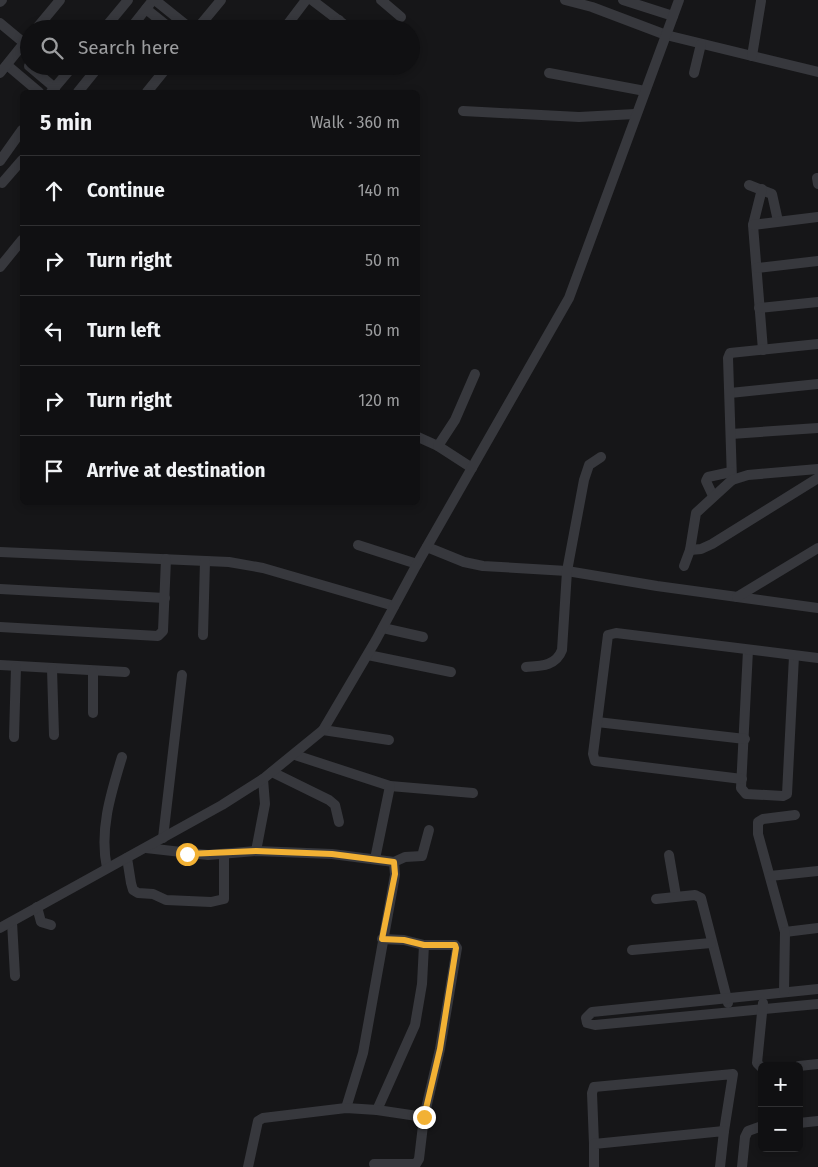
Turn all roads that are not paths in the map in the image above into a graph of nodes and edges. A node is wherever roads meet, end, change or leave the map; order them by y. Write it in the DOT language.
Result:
graph roads {
  1 [pos="60,0"];
  2 [pos="128,0"];
  3 [pos="154,0"];
  4 [pos="220,0"];
  5 [pos="306,0"];
  6 [pos="312,0"];
  7 [pos="381,0"];
  8 [pos="565,0"];
  9 [pos="678,0"];
  10 [pos="627,1"];
  11 [pos="761,1"];
  12 [pos="594,4"];
  13 [pos="146,9"];
  14 [pos="673,16"];
  15 [pos="401,17"];
  16 [pos="623,18"];
  17 [pos="43,20"];
  18 [pos="111,20"];
  19 [pos="137,20"];
  20 [pos="160,20"];
  21 [pos="180,20"];
  22 [pos="204,20"];
  23 [pos="291,20"];
  24 [pos="339,20"];
  25 [pos="0,23"];
  26 [pos="666,35"];
  27 [pos="20,36"];
  28 [pos="701,44"];
  29 [pos="20,48"];
  30 [pos="15,54"];
  31 [pos="752,56"];
  32 [pos="20,58"];
  33 [pos="3,69"];
  34 [pos="818,72"];
  35 [pos="549,73"];
  36 [pos="694,73"];
  37 [pos="38,75"];
  38 [pos="66,75"];
  39 [pos="92,75"];
  40 [pos="161,75"];
  41 [pos="36,90"];
  42 [pos="53,90"];
  43 [pos="80,90"];
  44 [pos="149,90"];
  45 [pos="645,91"];
  46 [pos="463,111"];
  47 [pos="635,114"];
  48 [pos="20,133"];
  49 [pos="0,161"];
  50 [pos="20,166"];
  51 [pos="1,183"];
  52 [pos="749,185"];
  53 [pos="762,189"];
  54 [pos="818,217"];
  55 [pos="778,221"];
  56 [pos="753,225"];
  57 [pos="20,242"];
  58 [pos="818,261"];
  59 [pos="0,266"];
  60 [pos="757,268"];
  61 [pos="818,302"];
  62 [pos="759,308"];
  63 [pos="818,344"];
  64 [pos="763,350"];
  65 [pos="475,374"];
  66 [pos="818,384"];
  67 [pos="730,393"];
  68 [pos="818,428"];
  69 [pos="731,434"];
  70 [pos="420,438"];
  71 [pos="438,446"];
  72 [pos="601,457"];
  73 [pos="472,468"];
  74 [pos="818,469"];
  75 [pos="732,476"];
  76 [pos="818,478"];
  77 [pos="713,496"];
  78 [pos="358,545"];
  79 [pos="427,547"];
  80 [pos="818,548"];
  81 [pos="690,550"];
  82 [pos="0,552"];
  83 [pos="166,560"];
  84 [pos="205,561"];
  85 [pos="417,564"];
  86 [pos="684,566"];
  87 [pos="568,571"];
  88 [pos="0,589"];
  89 [pos="737,597"];
  90 [pos="165,598"];
  91 [pos="394,606"];
  92 [pos="818,608"];
  93 [pos="0,628"];
  94 [pos="383,628"];
  95 [pos="203,636"];
  96 [pos="423,638"];
  97 [pos="748,650"];
  98 [pos="368,655"];
  99 [pos="794,656"];
  100 [pos="818,658"];
  101 [pos="0,666"];
  102 [pos="16,667"];
  103 [pos="526,667"];
  104 [pos="52,669"];
  105 [pos="93,671"];
  106 [pos="125,672"];
  107 [pos="451,672"];
  108 [pos="182,675"];
  109 [pos="93,713"];
  110 [pos="597,722"];
  111 [pos="323,730"];
  112 [pos="54,735"];
  113 [pos="14,737"];
  114 [pos="745,739"];
  115 [pos="389,740"];
  116 [pos="295,755"];
  117 [pos="122,757"];
  118 [pos="272,772"];
  119 [pos="263,779"];
  120 [pos="742,779"];
  121 [pos="390,786"];
  122 [pos="473,793"];
  123 [pos="795,815"];
  124 [pos="338,822"];
  125 [pos="429,830"];
  126 [pos="163,838"];
  127 [pos="146,848"];
  128 [pos="256,851"];
  129 [pos="224,854"];
  130 [pos="669,856"];
  131 [pos="128,858"];
  132 [pos="376,859"];
  133 [pos="394,862"];
  134 [pos="107,868"];
  135 [pos="818,871"];
  136 [pos="770,876"];
  137 [pos="676,896"];
  138 [pos="656,899"];
  139 [pos="37,907"];
  140 [pos="12,922"];
  141 [pos="51,925"];
  142 [pos="0,928"];
  143 [pos="818,928"];
  144 [pos="785,932"];
  145 [pos="382,939"];
  146 [pos="711,942"];
  147 [pos="424,945"];
  148 [pos="632,950"];
  149 [pos="15,976"];
  150 [pos="818,989"];
  151 [pos="784,992"];
  152 [pos="763,994"];
  153 [pos="727,999"];
  154 [pos="818,1004"];
  155 [pos="763,1008"];
  156 [pos="729,1012"];
  157 [pos="758,1064"];
  158 [pos="818,1064"];
  159 [pos="803,1066"];
  160 [pos="346,1108"];
  161 [pos="377,1110"];
  162 [pos="424,1117"];
  163 [pos="818,1121"];
  164 [pos="803,1123"];
  165 [pos="758,1127"];
  166 [pos="724,1131"];
  167 [pos="594,1144"];
  168 [pos="374,1164"];
  169 [pos="248,1167"];
  170 [pos="594,1167"];
  171 [pos="720,1167"];
  172 [pos="742,1167"];
  1 -- 17 [label="street"];
  2 -- 18 [label="street"];
  3 -- 13 [label="street"];
  3 -- 21 [label="street"];
  4 -- 22 [label="street"];
  5 -- 23 [label="street"];
  6 -- 24 [label="street"];
  7 -- 15 [label="street"];
  8 -- 12 [label="street"];
  9 -- 14 [label="street"];
  10 -- 14 [label="street"];
  10 -- 16 [label="street"];
  11 -- 31 [label="street"];
  12 -- 16 [label="street"];
  13 -- 19 [label="street"];
  13 -- 20 [label="street"];
  14 -- 26 [label="street"];
  16 -- 26 [label="street"];
  25 -- 27 [label="street"];
  26 -- 28 [label="street"];
  26 -- 45 [label="street"];
  28 -- 31 [label="street"];
  28 -- 36 [label="street"];
  29 -- 30 [label="street"];
  30 -- 32 [label="street"];
  30 -- 33 [label="street"];
  31 -- 34 [label="street"];
  33 -- 41 [label="street"];
  35 -- 45 [label="street"];
  37 -- 42 [label="street"];
  38 -- 42 [label="street"];
  39 -- 43 [label="street"];
  40 -- 44 [label="street"];
  45 -- 47 [label="street"];
  46 -- 47 [label="street"];
  47 -- 73 [label="street"];
  48 -- 49 [label="street"];
  50 -- 51 [label="street"];
  52 -- 53 [label="street"];
  53 -- 55 [label="street"];
  53 -- 56 [label="street"];
  54 -- 55 [label="street"];
  55 -- 56 [label="street"];
  56 -- 60 [label="street"];
  57 -- 59 [label="street"];
  58 -- 60 [label="street"];
  60 -- 62 [label="street"];
  61 -- 62 [label="street"];
  62 -- 64 [label="street"];
  63 -- 64 [label="street"];
  64 -- 67 [label="street"];
  65 -- 71 [label="street"];
  66 -- 67 [label="street"];
  67 -- 69 [label="street"];
  68 -- 69 [label="street"];
  69 -- 75 [label="street"];
  70 -- 71 [label="street"];
  71 -- 73 [label="street"];
  72 -- 87 [label="street"];
  73 -- 79 [label="street"];
  74 -- 75 [label="street"];
  75 -- 77 [label="street"];
  75 -- 77 [label="street"];
  76 -- 81 [label="street"];
  77 -- 81 [label="street"];
  78 -- 85 [label="street"];
  79 -- 85 [label="street"];
  79 -- 87 [label="street"];
  80 -- 89 [label="street"];
  81 -- 86 [label="street"];
  82 -- 83 [label="street"];
  83 -- 84 [label="street"];
  83 -- 90 [label="street"];
  84 -- 91 [label="street"];
  84 -- 95 [label="street"];
  85 -- 91 [label="street"];
  87 -- 89 [label="street"];
  87 -- 103 [label="street"];
  88 -- 90 [label="street"];
  89 -- 92 [label="street"];
  90 -- 93 [label="street"];
  91 -- 94 [label="street"];
  94 -- 96 [label="street"];
  94 -- 98 [label="street"];
  97 -- 99 [label="street"];
  97 -- 110 [label="street"];
  97 -- 114 [label="street"];
  98 -- 107 [label="street"];
  98 -- 111 [label="street"];
  99 -- 100 [label="street"];
  99 -- 120 [label="street"];
  101 -- 102 [label="street"];
  102 -- 104 [label="street"];
  102 -- 113 [label="street"];
  104 -- 105 [label="street"];
  104 -- 112 [label="street"];
  105 -- 106 [label="street"];
  105 -- 109 [label="street"];
  108 -- 126 [label="street"];
  110 -- 114 [label="street"];
  110 -- 120 [label="street"];
  111 -- 115 [label="street"];
  111 -- 116 [label="street"];
  114 -- 120 [label="street"];
  116 -- 118 [label="street"];
  116 -- 121 [label="street"];
  117 -- 134 [label="street"];
  118 -- 119 [label="street"];
  118 -- 124 [label="street"];
  119 -- 126 [label="street"];
  119 -- 128 [label="street"];
  121 -- 122 [label="street"];
  121 -- 132 [label="street"];
  123 -- 136 [label="street"];
  125 -- 133 [label="street"];
  126 -- 127 [label="street"];
  127 -- 129 [label="street"];
  127 -- 131 [label="street"];
  128 -- 129 [label="street"];
  128 -- 132 [label="street"];
  129 -- 131 [label="street"];
  130 -- 137 [label="street"];
  131 -- 134 [label="street"];
  132 -- 133 [label="street"];
  133 -- 145 [label="street"];
  134 -- 139 [label="street"];
  135 -- 136 [label="street"];
  136 -- 144 [label="street"];
  137 -- 138 [label="street"];
  137 -- 146 [label="street"];
  139 -- 140 [label="street"];
  139 -- 141 [label="street"];
  140 -- 142 [label="street"];
  140 -- 149 [label="street"];
  143 -- 144 [label="street"];
  144 -- 151 [label="street"];
  145 -- 147 [label="street"];
  145 -- 160 [label="street"];
  146 -- 148 [label="street"];
  146 -- 153 [label="street"];
  147 -- 161 [label="street"];
  147 -- 162 [label="street"];
  150 -- 151 [label="street"];
  151 -- 152 [label="street"];
  152 -- 153 [label="street"];
  152 -- 155 [label="street"];
  153 -- 156 [label="street"];
  153 -- 156 [label="street"];
  154 -- 155 [label="street"];
  155 -- 156 [label="street"];
  155 -- 157 [label="street"];
  158 -- 159 [label="street"];
  160 -- 161 [label="street"];
  160 -- 169 [label="street"];
  161 -- 162 [label="street"];
  162 -- 168 [label="street"];
  163 -- 164 [label="street"];
  165 -- 172 [label="street"];
  166 -- 167 [label="street"];
  166 -- 167 [label="street"];
  166 -- 171 [label="street"];
  167 -- 170 [label="street"];
}
